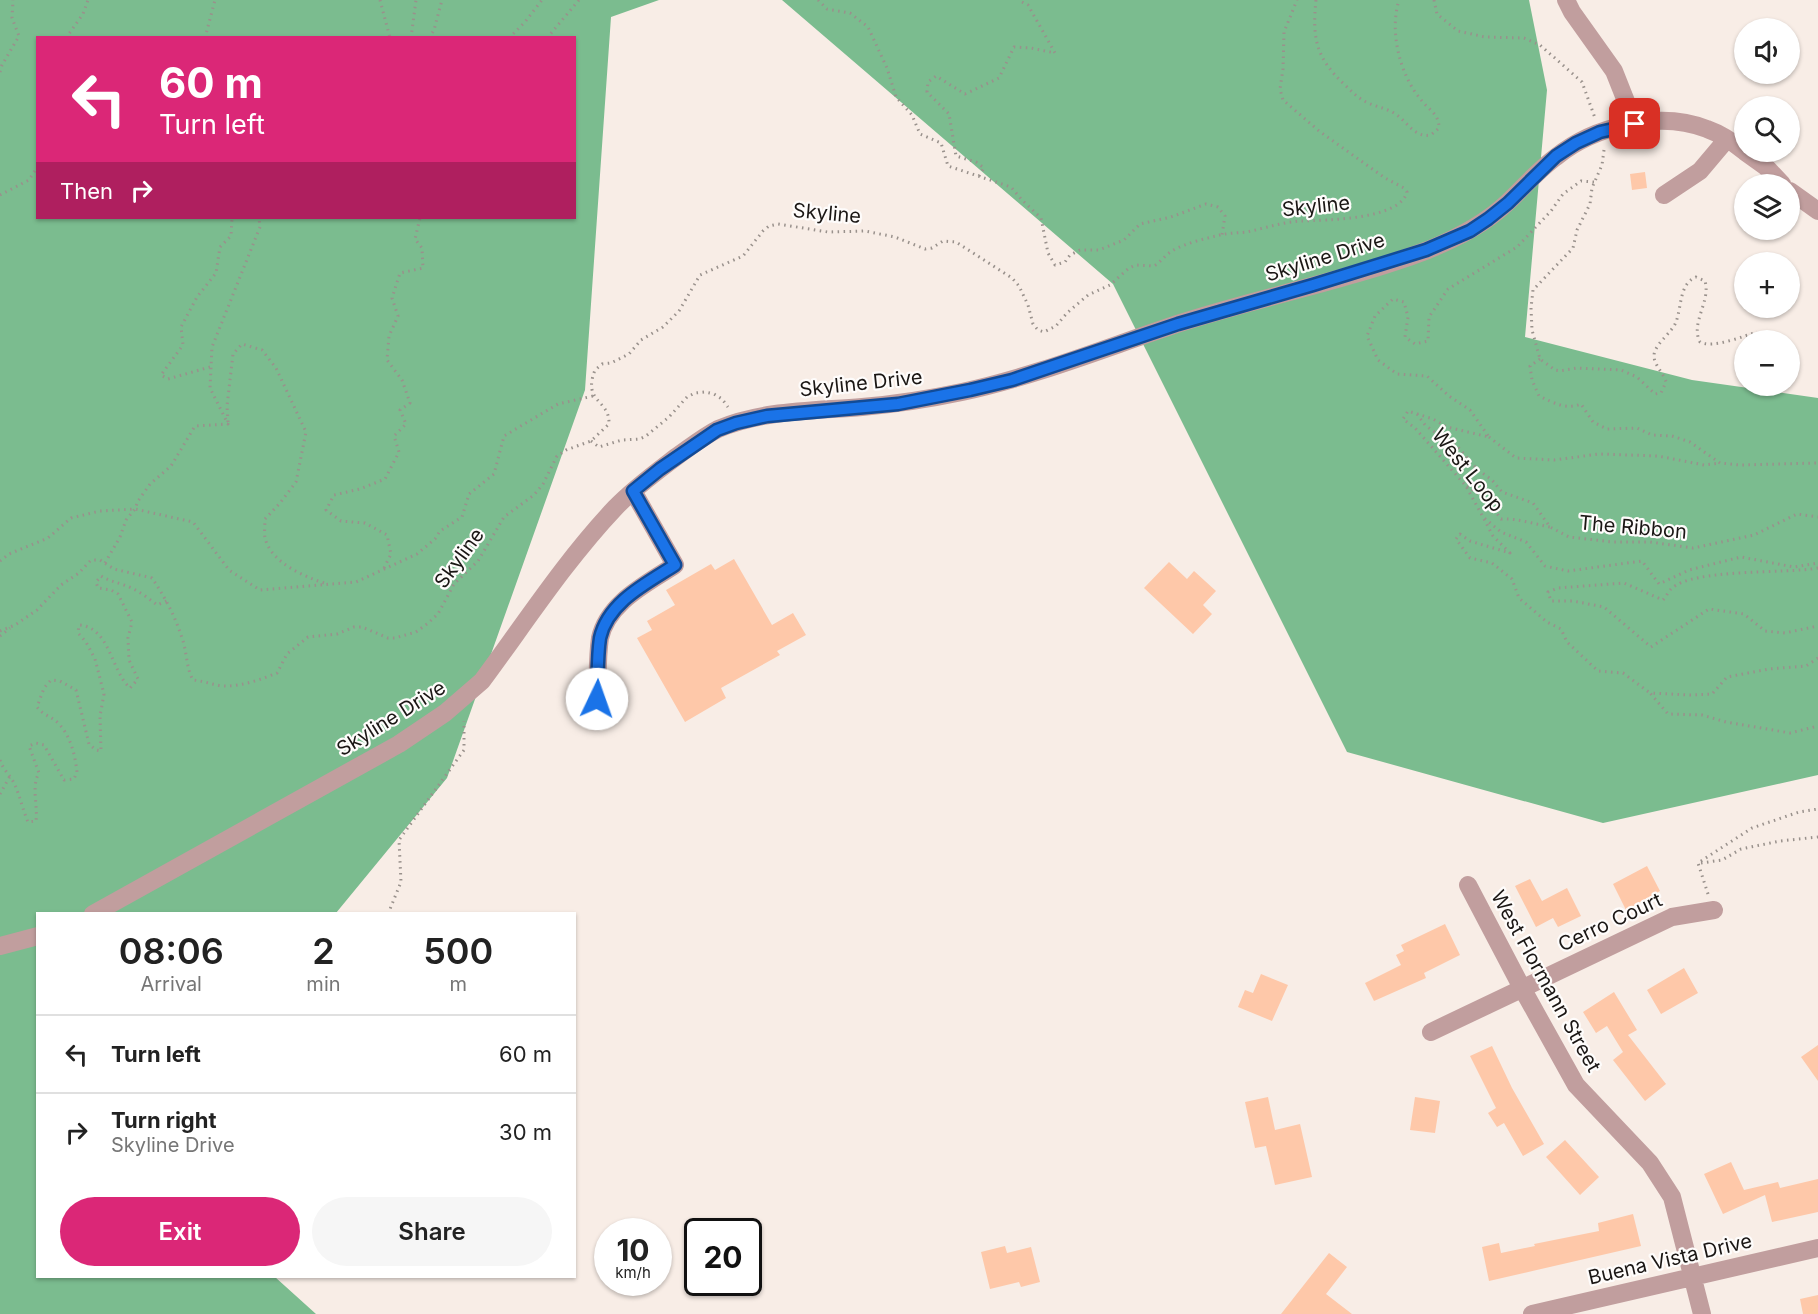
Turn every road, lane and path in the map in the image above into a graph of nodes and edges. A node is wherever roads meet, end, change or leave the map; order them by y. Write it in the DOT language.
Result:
graph roads {
  1 [pos="13,0"];
  2 [pos="88,0"];
  3 [pos="215,0"];
  4 [pos="380,0"];
  5 [pos="416,0"];
  6 [pos="442,0"];
  7 [pos="542,0"];
  8 [pos="579,0"];
  9 [pos="818,0"];
  10 [pos="1018,0"];
  11 [pos="1297,0"];
  12 [pos="1316,0"];
  13 [pos="1400,0"];
  14 [pos="1434,0"];
  15 [pos="1566,0"];
  16 [pos="67,36"];
  17 [pos="206,36"];
  18 [pos="389,36"];
  19 [pos="411,36"];
  20 [pos="430,36"];
  21 [pos="511,36"];
  22 [pos="549,36"];
  23 [pos="0,72"];
  24 [pos="1635,124"];
  25 [pos="1600,132"];
  26 [pos="1727,138"];
  27 [pos="1734,143"];
  28 [pos="1759,162"];
  29 [pos="36,169"];
  30 [pos="1773,174"];
  31 [pos="979,176"];
  32 [pos="1594,182"];
  33 [pos="0,195"];
  34 [pos="1664,195"];
  35 [pos="1800,198"];
  36 [pos="1818,211"];
  37 [pos="232,219"];
  38 [pos="259,219"];
  39 [pos="420,219"];
  40 [pos="1222,235"];
  41 [pos="1734,339"];
  42 [pos="1540,359"];
  43 [pos="210,367"];
  44 [pos="593,395"];
  45 [pos="1416,412"];
  46 [pos="736,423"];
  47 [pos="228,424"];
  48 [pos="1490,436"];
  49 [pos="591,441"];
  50 [pos="1720,463"];
  51 [pos="1818,463"];
  52 [pos="1466,486"];
  53 [pos="633,491"];
  54 [pos="135,509"];
  55 [pos="1483,516"];
  56 [pos="1818,517"];
  57 [pos="1550,527"];
  58 [pos="0,561"];
  59 [pos="105,563"];
  60 [pos="1818,563"];
  61 [pos="1818,568"];
  62 [pos="383,569"];
  63 [pos="329,585"];
  64 [pos="167,601"];
  65 [pos="15,625"];
  66 [pos="1818,626"];
  67 [pos="0,631"];
  68 [pos="0,636"];
  69 [pos="1818,658"];
  70 [pos="1650,693"];
  71 [pos="464,698"];
  72 [pos="597,699"];
  73 [pos="1818,726"];
  74 [pos="0,760"];
  75 [pos="10,776"];
  76 [pos="0,794"];
  77 [pos="1818,809"];
  78 [pos="1818,837"];
  79 [pos="1698,863"];
  80 [pos="1468,885"];
  81 [pos="1714,910"];
  82 [pos="97,912"];
  83 [pos="389,912"];
  84 [pos="36,937"];
  85 [pos="0,946"];
  86 [pos="1521,988"];
  87 [pos="1431,1032"];
  88 [pos="1818,1248"];
  89 [pos="1694,1277"];
  90 [pos="1532,1314"];
  91 [pos="1702,1314"];
  1 -- 23 [label="path"];
  2 -- 16 [label="path"];
  3 -- 17 [label="path"];
  4 -- 18 [label="path"];
  5 -- 19 [label="path"];
  6 -- 20 [label="path"];
  7 -- 21 [label="path"];
  8 -- 22 [label="path"];
  9 -- 31 [label="path"];
  10 -- 31 [label="path"];
  11 -- 40 [label="path, Skyline"];
  12 -- 13 [label="path"];
  14 -- 25 [label="path"];
  15 -- 24 [label="street"];
  24 -- 25 [label="street, Skyline Drive"];
  24 -- 26 [label="street, Skyline Drive"];
  25 -- 32 [label="path"];
  25 -- 46 [label="street, Skyline Drive"];
  26 -- 27 [label="street, Skyline Drive"];
  26 -- 34 [label="street"];
  28 -- 30 [label="street, Skyline Drive"];
  29 -- 33 [label="path"];
  31 -- 40 [label="path"];
  32 -- 42 [label="path"];
  32 -- 48 [label="path, West Loop"];
  35 -- 36 [label="street"];
  37 -- 43 [label="path"];
  38 -- 43 [label="path"];
  39 -- 62 [label="path"];
  40 -- 44 [label="path, Skyline"];
  41 -- 42 [label="path"];
  42 -- 50 [label="path"];
  43 -- 47 [label="path"];
  44 -- 49 [label="path, Skyline"];
  44 -- 62 [label="path"];
  45 -- 48 [label="path, West Loop"];
  45 -- 52 [label="path, West Loop"];
  45 -- 57 [label="path, The Ribbon"];
  46 -- 49 [label="path"];
  46 -- 53 [label="street, Skyline Drive"];
  47 -- 54 [label="path"];
  47 -- 63 [label="path"];
  48 -- 50 [label="path"];
  49 -- 64 [label="path, Skyline"];
  50 -- 51 [label="path"];
  52 -- 55 [label="path, West Loop"];
  52 -- 57 [label="path"];
  53 -- 71 [label="street, Skyline Drive"];
  53 -- 72 [label="street"];
  54 -- 58 [label="path"];
  54 -- 59 [label="path"];
  54 -- 63 [label="path"];
  55 -- 60 [label="path, West Loop"];
  55 -- 70 [label="path"];
  56 -- 57 [label="path, The Ribbon"];
  59 -- 64 [label="path, Skyline"];
  59 -- 65 [label="path"];
  61 -- 66 [label="path"];
  62 -- 63 [label="path"];
  64 -- 75 [label="path"];
  65 -- 67 [label="path"];
  65 -- 68 [label="path"];
  69 -- 70 [label="path"];
  70 -- 73 [label="path"];
  71 -- 82 [label="street, Skyline Drive"];
  71 -- 83 [label="path"];
  74 -- 75 [label="path"];
  75 -- 76 [label="path"];
  77 -- 79 [label="path"];
  78 -- 79 [label="path"];
  79 -- 81 [label="path"];
  80 -- 86 [label="street, West Flormann Street"];
  81 -- 86 [label="street, Cerro Court"];
  84 -- 85 [label="street"];
  86 -- 87 [label="street, Cerro Court"];
  86 -- 89 [label="street, West Flormann Street"];
  88 -- 89 [label="street, Buena Vista Drive"];
  89 -- 90 [label="street, Buena Vista Drive"];
  89 -- 91 [label="street, West Flormann Street"];
}
